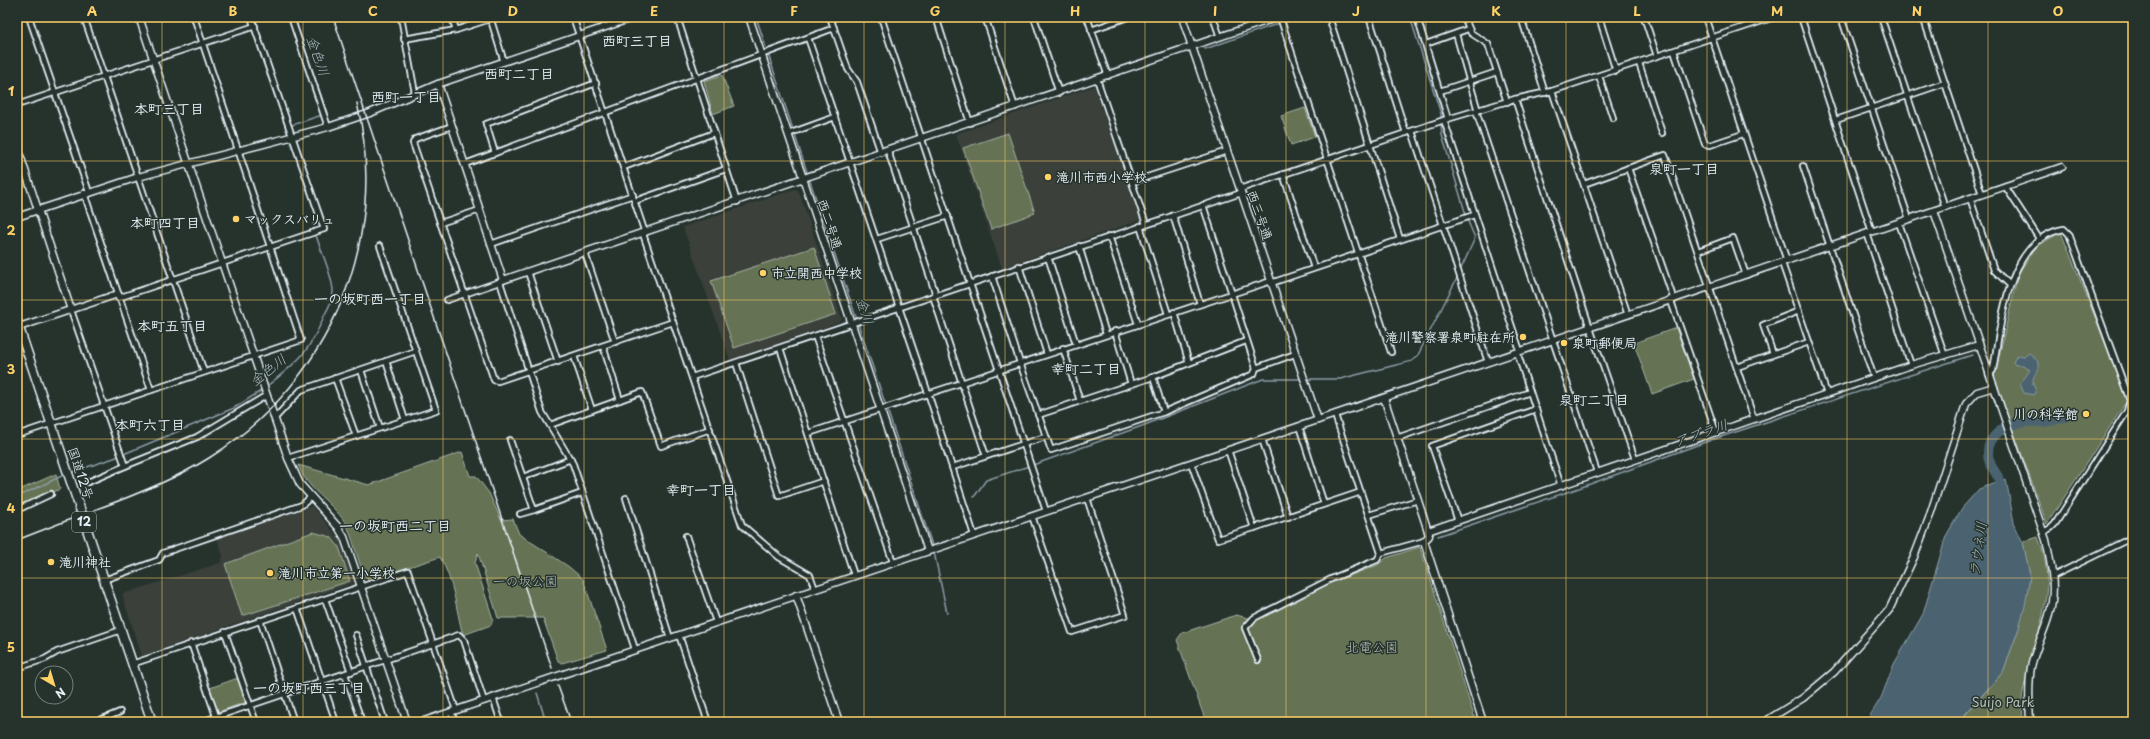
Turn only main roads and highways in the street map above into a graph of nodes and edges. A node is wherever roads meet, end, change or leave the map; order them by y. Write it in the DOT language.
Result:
graph roads {
  1 [pos="18,325"];
  2 [pos="152,722"];
  1 -- 2 [label="highway, 国道12号 / 12"];
}
